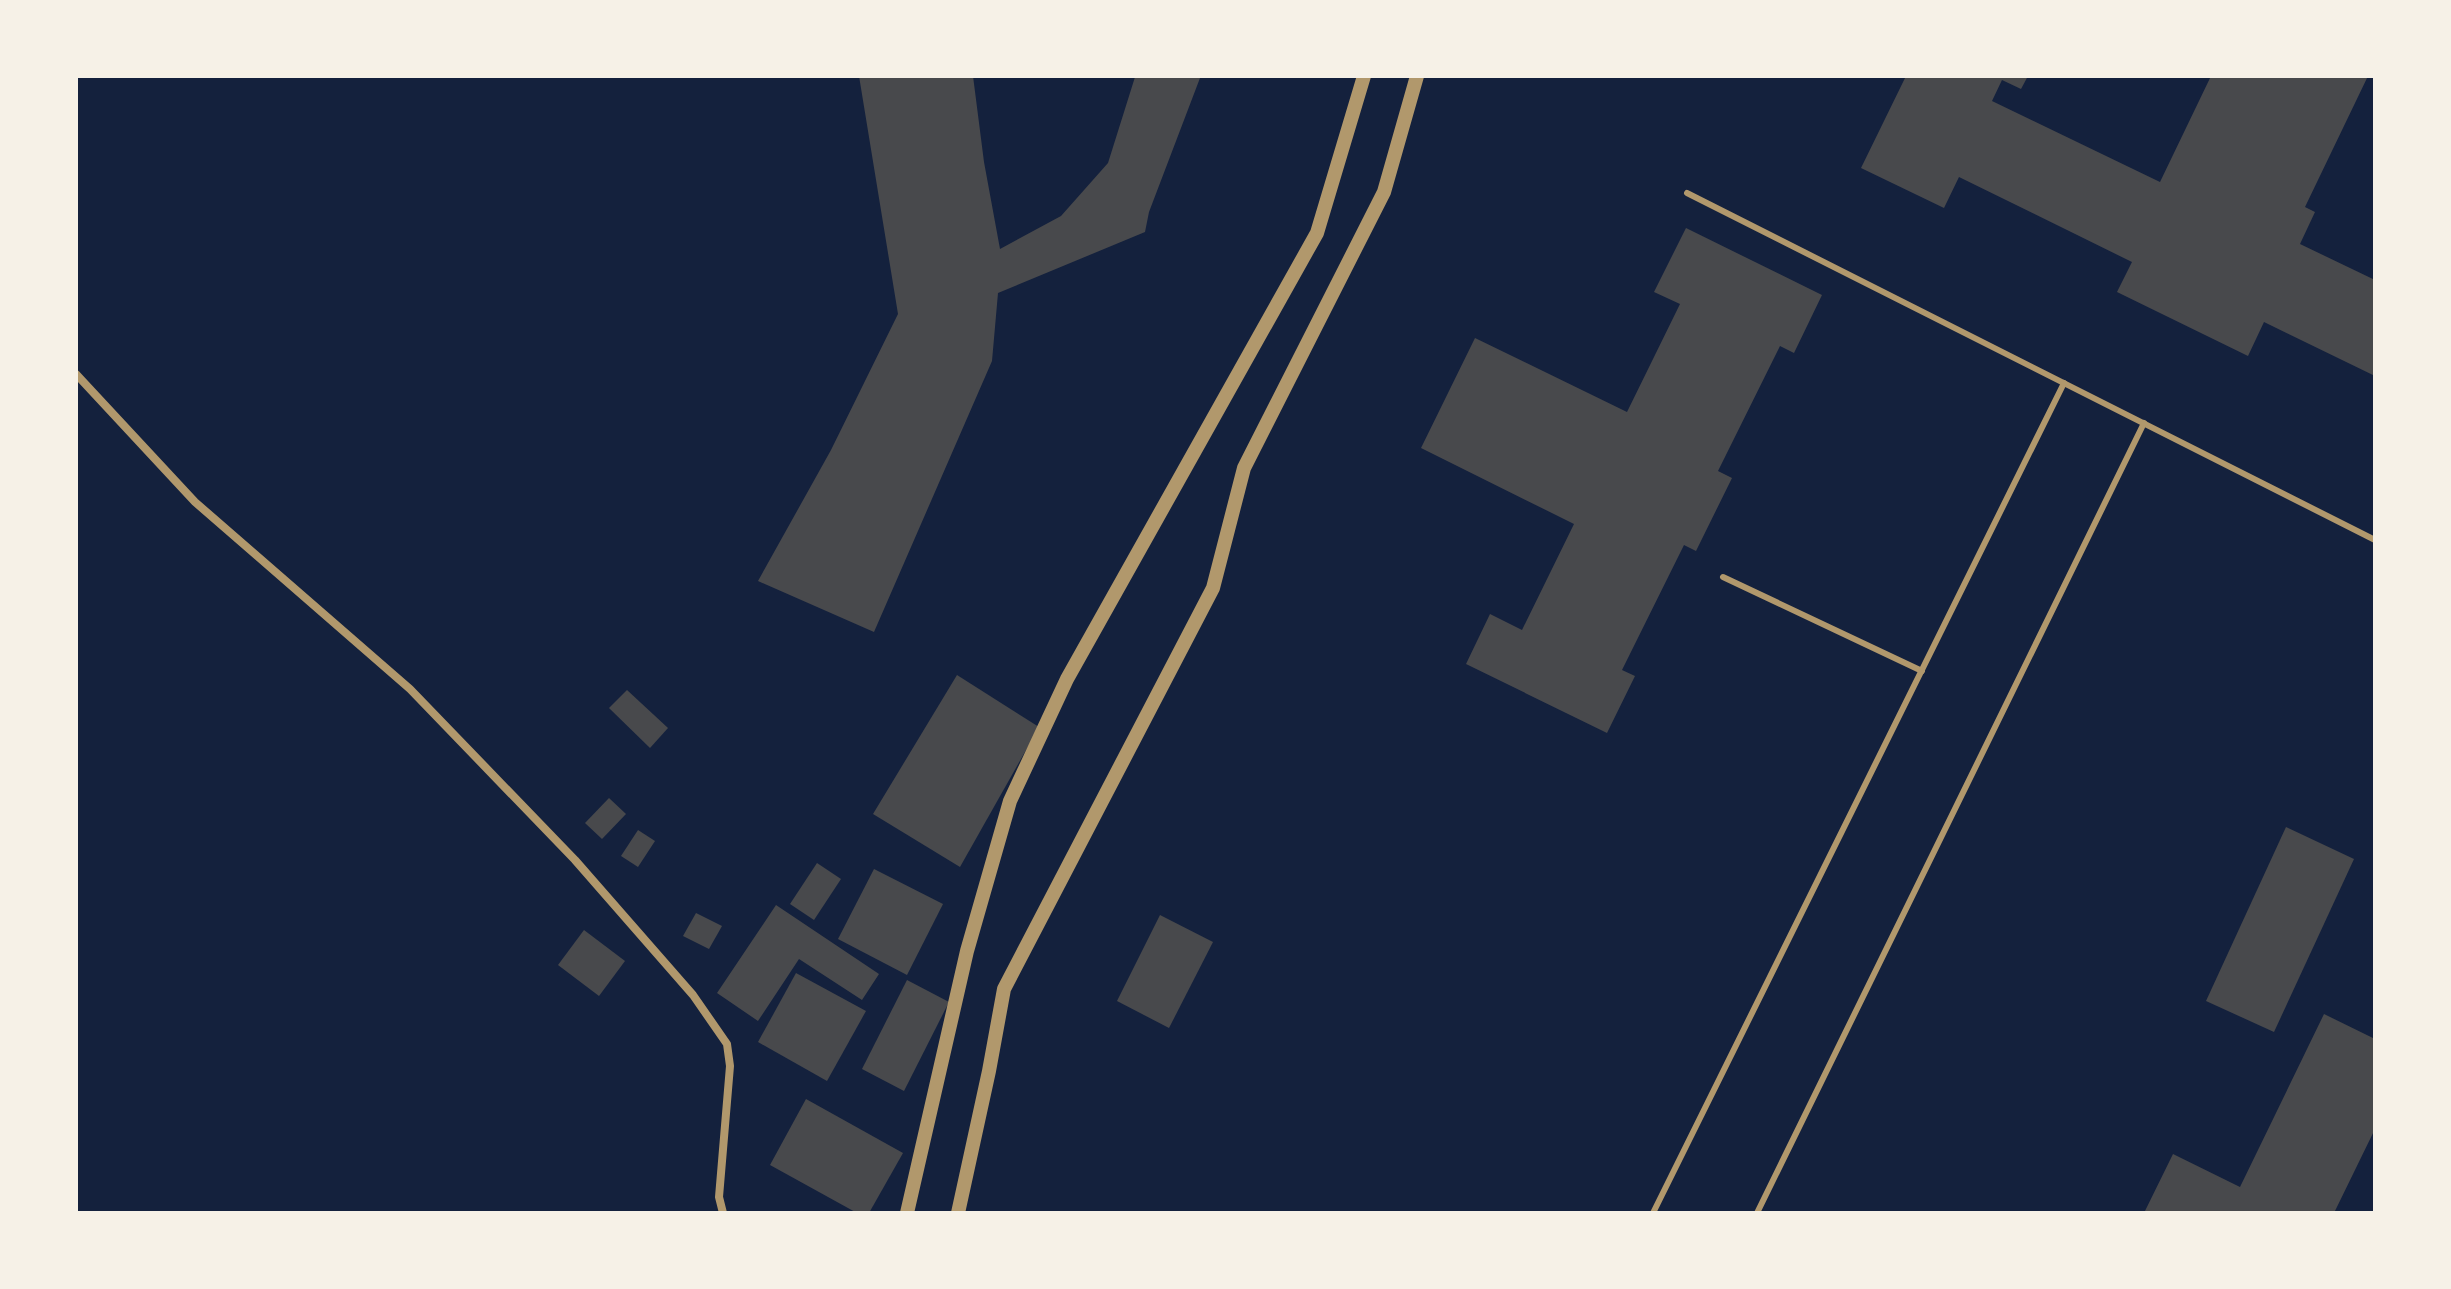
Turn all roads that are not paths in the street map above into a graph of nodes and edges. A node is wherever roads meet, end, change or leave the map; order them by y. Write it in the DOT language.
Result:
graph roads {
  1 [pos="1364,76"];
  2 [pos="1417,76"];
  3 [pos="1687,193"];
  4 [pos="76,374"];
  5 [pos="2064,383"];
  6 [pos="2144,423"];
  7 [pos="2375,540"];
  8 [pos="1723,577"];
  9 [pos="1922,671"];
  10 [pos="723,1213"];
  11 [pos="907,1213"];
  12 [pos="958,1213"];
  13 [pos="1653,1213"];
  14 [pos="1757,1213"];
  1 -- 11 [label="street"];
  2 -- 12 [label="street"];
  3 -- 5 [label="lane"];
  4 -- 10 [label="street"];
  5 -- 6 [label="lane"];
  5 -- 9 [label="lane"];
  6 -- 7 [label="lane"];
  6 -- 14 [label="lane"];
  8 -- 9 [label="lane"];
  9 -- 13 [label="lane"];
}
